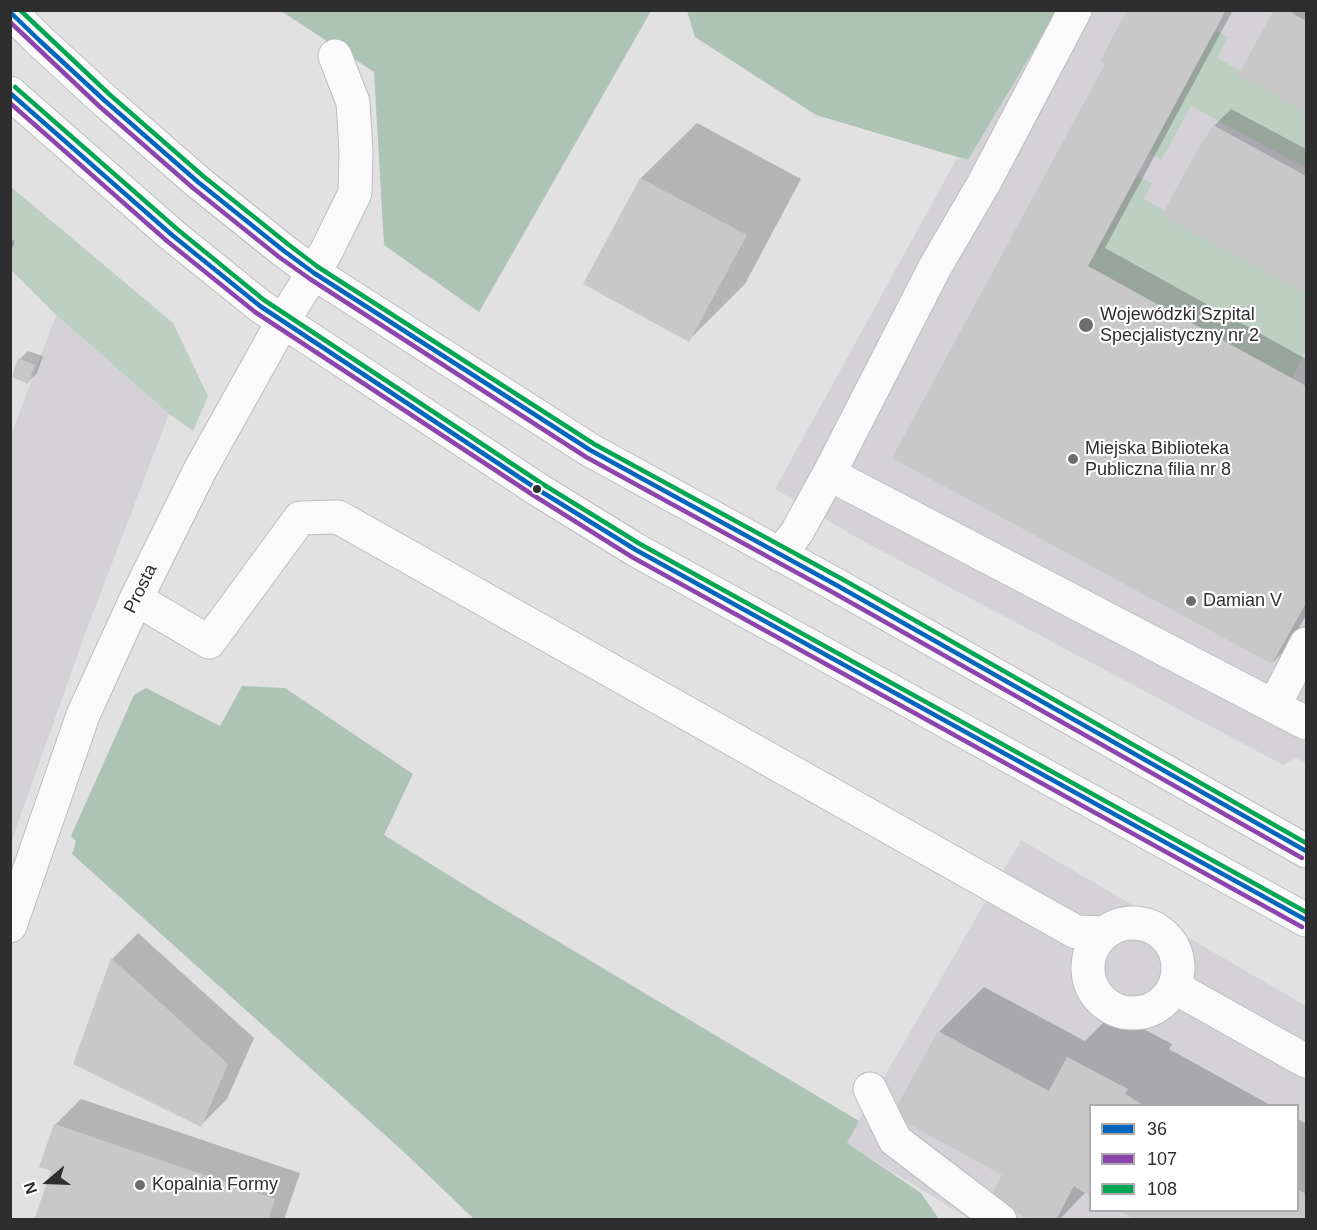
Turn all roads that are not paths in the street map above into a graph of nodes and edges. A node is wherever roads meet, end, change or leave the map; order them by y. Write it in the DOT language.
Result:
graph roads {
  1 [pos="1076,10"];
  2 [pos="10,11"];
  3 [pos="335,56"];
  4 [pos="10,93"];
  5 [pos="314,273"];
  6 [pos="283,321"];
  7 [pos="828,474"];
  8 [pos="780,555"];
  9 [pos="136,599"];
  10 [pos="1306,644"];
  11 [pos="1274,706"];
  12 [pos="1306,723"];
  13 [pos="1306,851"];
  14 [pos="1306,920"];
  15 [pos="10,926"];
  16 [pos="1103,933"];
  17 [pos="1174,987"];
  18 [pos="1306,1061"];
  19 [pos="870,1089"];
  20 [pos="1000,1220"];
  1 -- 7 [label="street"];
  2 -- 5 [label="street"];
  3 -- 5 [label="street, Prosta"];
  4 -- 6 [label="street"];
  5 -- 6 [label="street, Prosta"];
  5 -- 8 [label="street"];
  6 -- 9 [label="street, Prosta"];
  6 -- 14 [label="street"];
  7 -- 8 [label="street"];
  7 -- 11 [label="street"];
  8 -- 13 [label="street"];
  9 -- 15 [label="street, Prosta"];
  9 -- 16 [label="street"];
  10 -- 11 [label="street"];
  11 -- 12 [label="street"];
  16 -- 17 [label="street"];
  16 -- 17 [label="street"];
  17 -- 18 [label="street"];
  19 -- 20 [label="street"];
}
